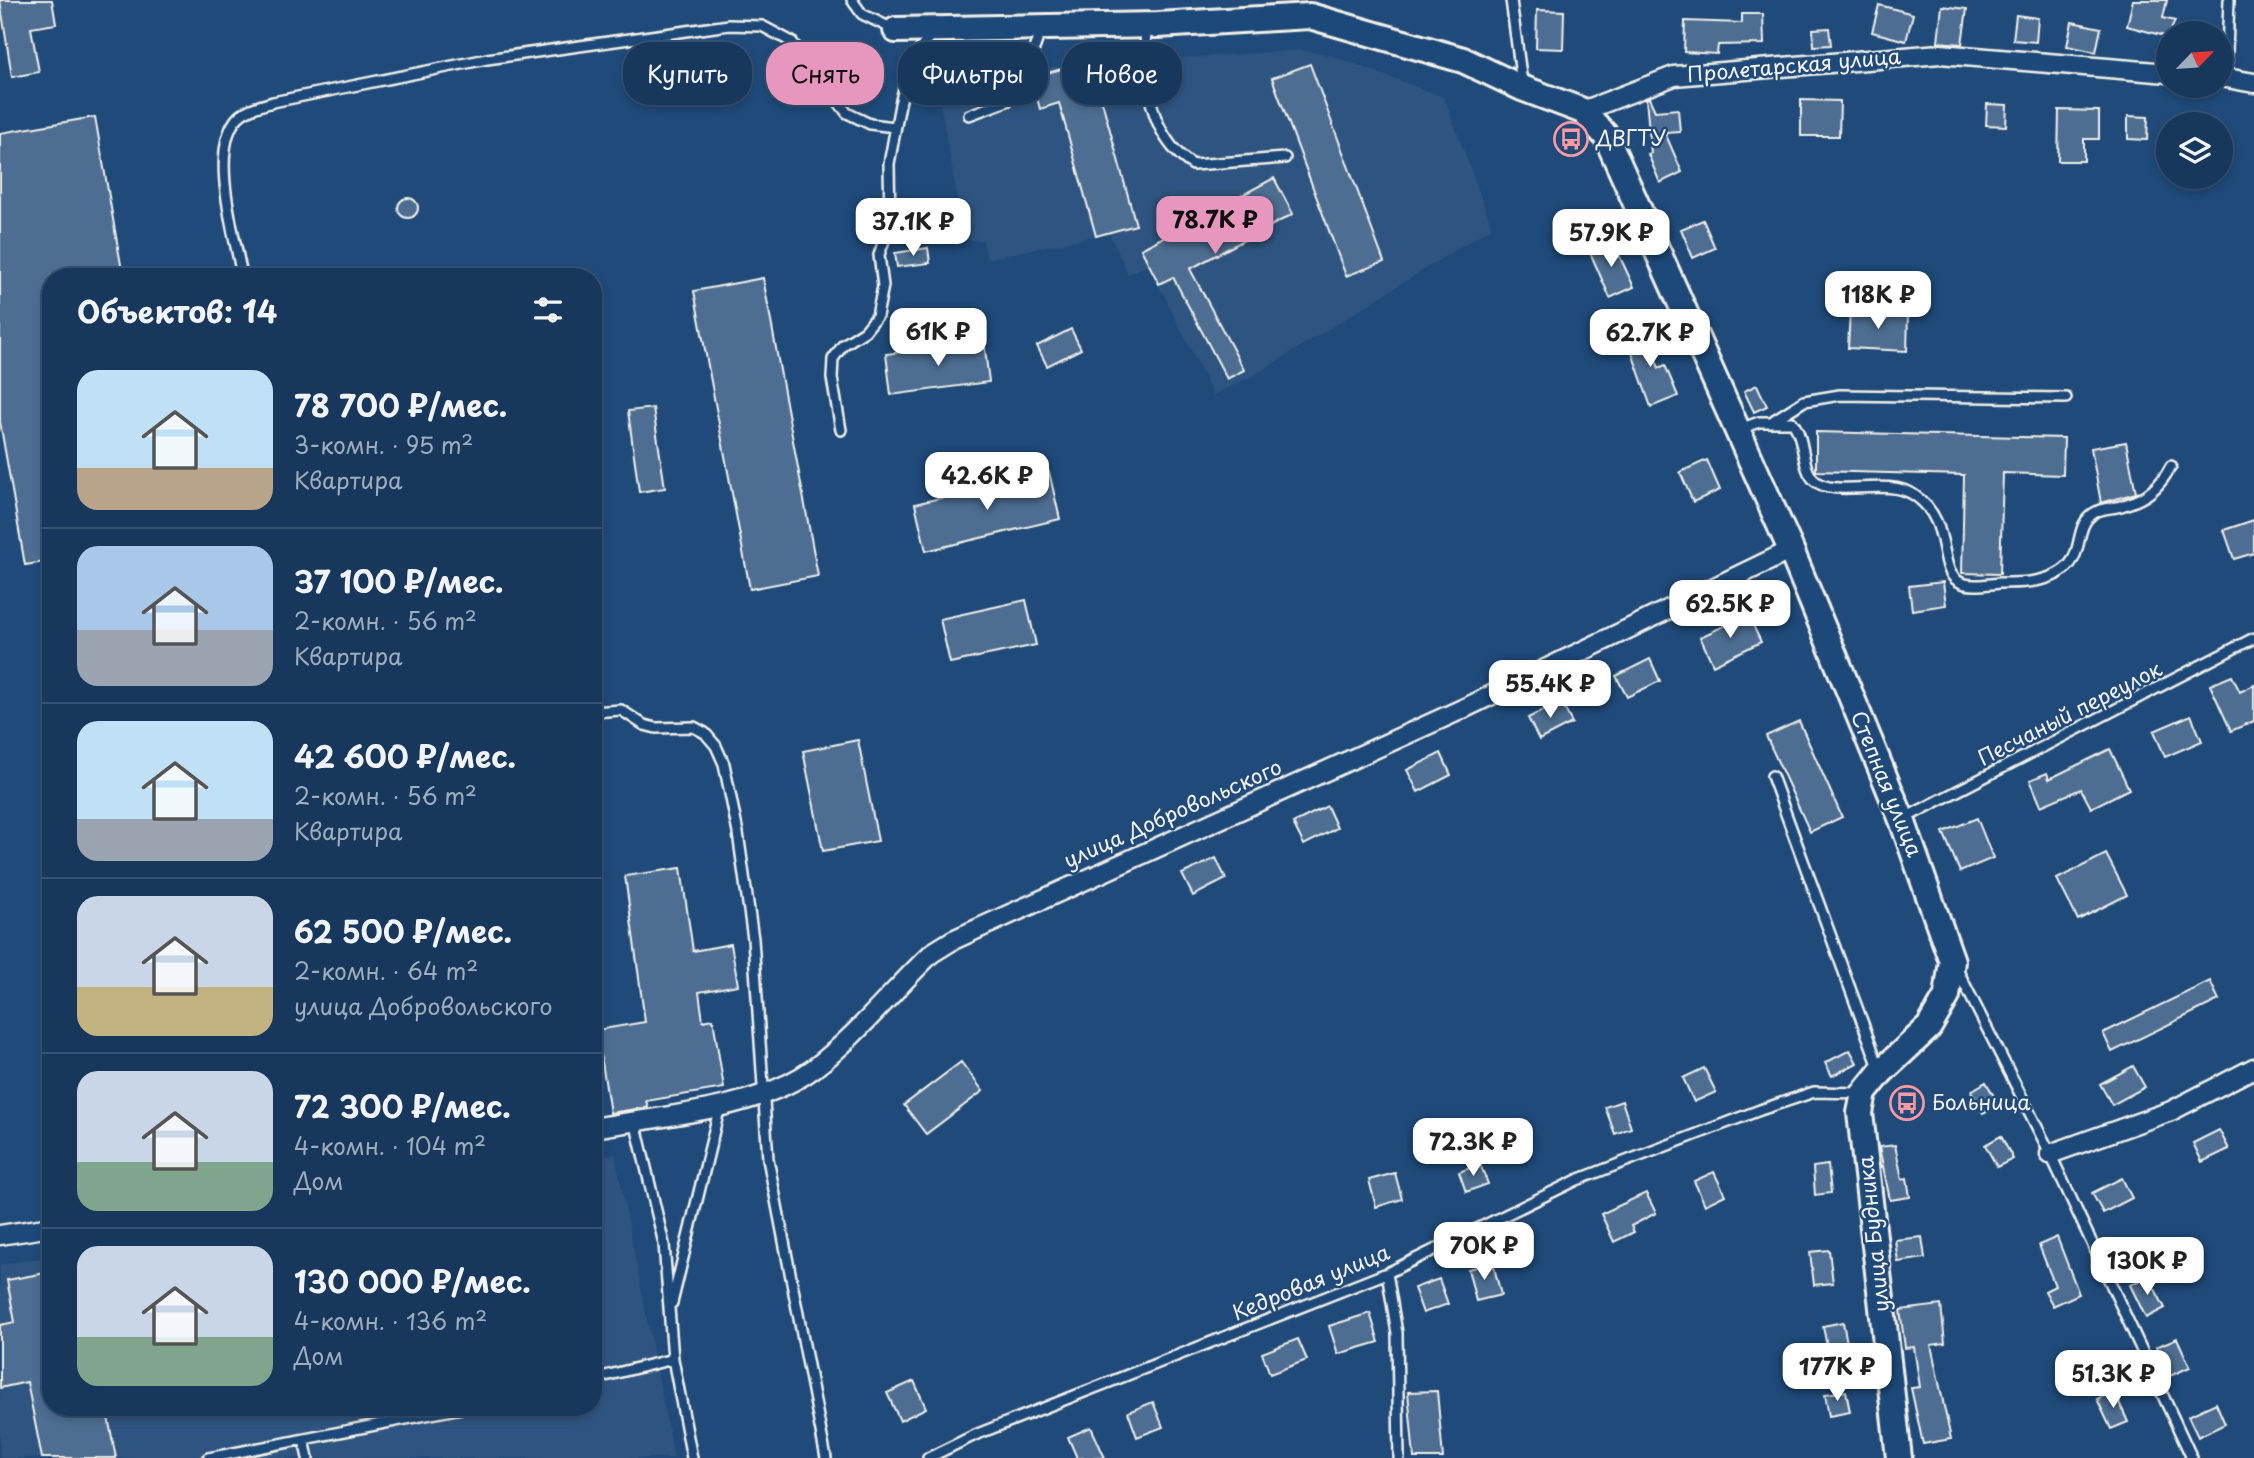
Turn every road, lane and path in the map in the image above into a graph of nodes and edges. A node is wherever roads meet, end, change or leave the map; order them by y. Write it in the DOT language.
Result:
graph roads {
  1 [pos="852,0"];
  2 [pos="1511,0"];
  3 [pos="2229,0"];
  4 [pos="2227,21"];
  5 [pos="1043,25"];
  6 [pos="1146,25"];
  7 [pos="935,29"];
  8 [pos="896,30"];
  9 [pos="2156,72"];
  10 [pos="2233,80"];
  11 [pos="2254,83"];
  12 [pos="1522,88"];
  13 [pos="1583,111"];
  14 [pos="969,116"];
  15 [pos="895,127"];
  16 [pos="1284,158"];
  17 [pos="241,268"];
  18 [pos="2066,398"];
  19 [pos="1774,420"];
  20 [pos="841,429"];
  21 [pos="1738,430"];
  22 [pos="2171,466"];
  23 [pos="1791,550"];
  24 [pos="2254,638"];
  25 [pos="602,711"];
  26 [pos="1772,776"];
  27 [pos="1902,820"];
  28 [pos="1952,961"];
  29 [pos="2254,1068"];
  30 [pos="1881,1072"];
  31 [pos="1864,1093"];
  32 [pos="762,1094"];
  33 [pos="720,1104"];
  34 [pos="635,1121"];
  35 [pos="602,1126"];
  36 [pos="2050,1154"];
  37 [pos="42,1228"];
  38 [pos="0,1235"];
  39 [pos="1387,1273"];
  40 [pos="670,1315"];
  41 [pos="673,1359"];
  42 [pos="602,1376"];
  43 [pos="423,1416"];
  44 [pos="304,1440"];
  45 [pos="208,1458"];
  46 [pos="308,1458"];
  47 [pos="692,1458"];
  48 [pos="825,1458"];
  49 [pos="928,1458"];
  50 [pos="1399,1458"];
  51 [pos="1899,1458"];
  52 [pos="2192,1458"];
  1 -- 8 [label="lane"];
  2 -- 12 [label="lane"];
  3 -- 4 [label="lane"];
  5 -- 6 [label="street"];
  5 -- 7 [label="street"];
  5 -- 14 [label="lane"];
  6 -- 12 [label="street"];
  6 -- 16 [label="lane"];
  7 -- 8 [label="street"];
  7 -- 15 [label="lane"];
  9 -- 13 [label="street, Пролетарская улица"];
  10 -- 11 [label="street"];
  12 -- 13 [label="street"];
  13 -- 21 [label="street, Степная улица"];
  15 -- 17 [label="lane"];
  15 -- 20 [label="lane"];
  18 -- 19 [label="lane"];
  19 -- 21 [label="lane"];
  19 -- 22 [label="lane"];
  21 -- 23 [label="street, Степная улица"];
  23 -- 27 [label="street, Степная улица"];
  23 -- 32 [label="street, улица Добровольского"];
  24 -- 27 [label="lane, Песчаный переулок"];
  25 -- 32 [label="lane"];
  26 -- 30 [label="lane"];
  27 -- 28 [label="street, Степная улица"];
  28 -- 30 [label="street"];
  28 -- 36 [label="lane, Степная улица"];
  29 -- 36 [label="street"];
  30 -- 31 [label="street"];
  31 -- 39 [label="lane, Кедровая улица"];
  31 -- 51 [label="street, улица Будника"];
  32 -- 33 [label="street, улица Добровольского"];
  32 -- 48 [label="lane"];
  33 -- 34 [label="street, улица Добровольского"];
  33 -- 40 [label="lane"];
  34 -- 35 [label="street, улица Добровольского"];
  34 -- 40 [label="lane"];
  36 -- 52 [label="lane, Степная улица"];
  37 -- 38 [label="street"];
  39 -- 49 [label="lane, Кедровая улица"];
  39 -- 50 [label="lane"];
  40 -- 41 [label="lane"];
  41 -- 42 [label="lane"];
  41 -- 47 [label="lane"];
  43 -- 44 [label="lane"];
  44 -- 45 [label="lane"];
  44 -- 46 [label="lane"];
}
